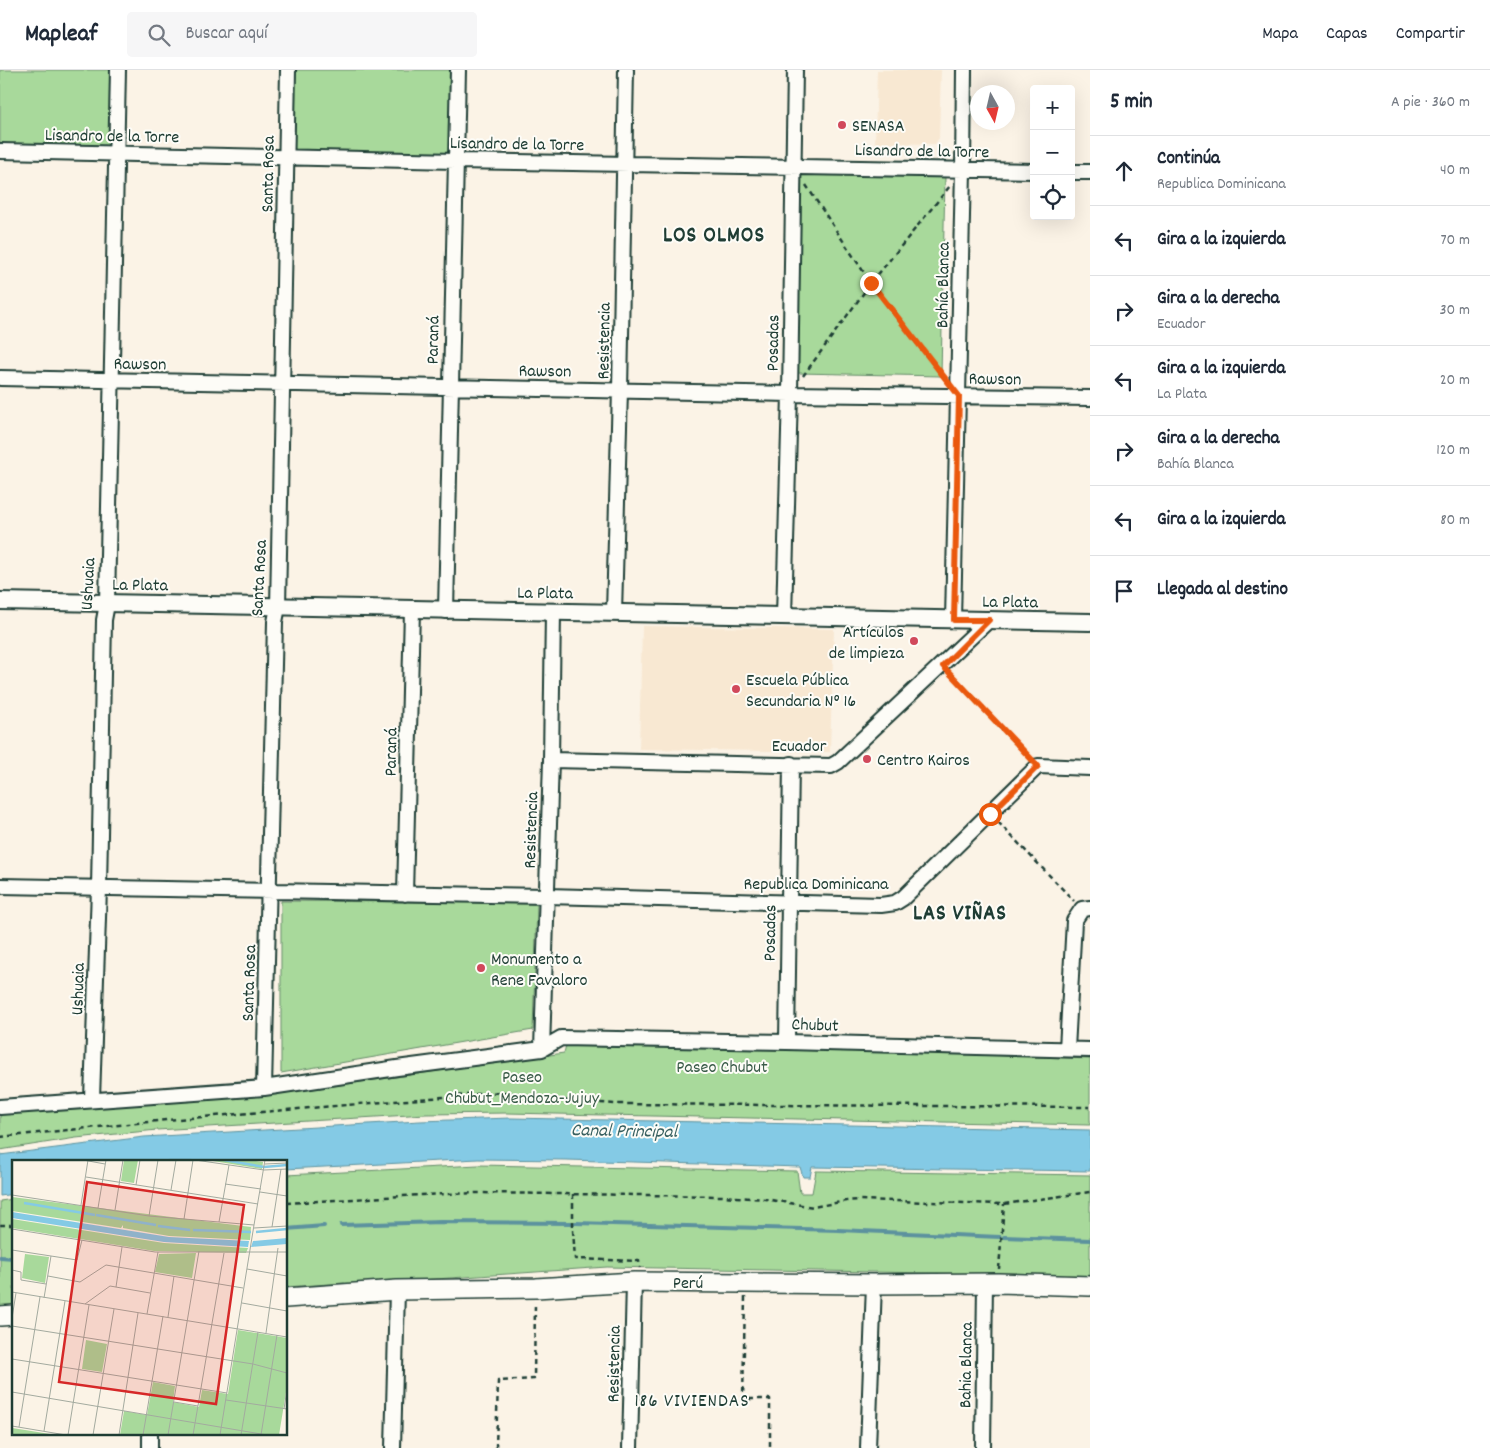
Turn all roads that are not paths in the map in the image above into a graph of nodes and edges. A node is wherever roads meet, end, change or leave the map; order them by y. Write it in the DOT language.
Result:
graph roads {
  1 [pos="118,70"];
  2 [pos="288,70"];
  3 [pos="458,70"];
  4 [pos="626,70"];
  5 [pos="795,70"];
  6 [pos="964,70"];
  7 [pos="0,151"];
  8 [pos="116,154"];
  9 [pos="286,158"];
  10 [pos="456,161"];
  11 [pos="625,163"];
  12 [pos="794,167"];
  13 [pos="964,170"];
  14 [pos="1030,171"];
  15 [pos="1075,172"];
  16 [pos="1090,172"];
  17 [pos="0,378"];
  18 [pos="111,381"];
  19 [pos="281,384"];
  20 [pos="450,387"];
  21 [pos="620,390"];
  22 [pos="790,394"];
  23 [pos="959,396"];
  24 [pos="1090,398"];
  25 [pos="0,601"];
  26 [pos="107,604"];
  27 [pos="278,607"];
  28 [pos="412,610"];
  29 [pos="446,611"];
  30 [pos="553,612"];
  31 [pos="614,613"];
  32 [pos="784,617"];
  33 [pos="954,620"];
  34 [pos="989,620"];
  35 [pos="1090,622"];
  36 [pos="551,760"];
  37 [pos="791,764"];
  38 [pos="1090,768"];
  39 [pos="0,886"];
  40 [pos="99,888"];
  41 [pos="269,891"];
  42 [pos="405,894"];
  43 [pos="547,896"];
  44 [pos="788,904"];
  45 [pos="1086,909"];
  46 [pos="787,1042"];
  47 [pos="542,1049"];
  48 [pos="1067,1050"];
  49 [pos="1090,1050"];
  50 [pos="264,1088"];
  51 [pos="92,1099"];
  52 [pos="0,1106"];
  53 [pos="637,1282"];
  54 [pos="991,1283"];
  55 [pos="874,1284"];
  56 [pos="1090,1286"];
  57 [pos="397,1290"];
  58 [pos="288,1298"];
  59 [pos="393,1448"];
  60 [pos="630,1448"];
  61 [pos="868,1448"];
  62 [pos="983,1448"];
  1 -- 8 [label="street, Ushuaia"];
  2 -- 9 [label="street, Santa Rosa"];
  3 -- 10 [label="street, Paraná"];
  4 -- 11 [label="street, Resistencia"];
  5 -- 12 [label="street, Posadas"];
  6 -- 13 [label="street, Bahía Blanca"];
  7 -- 8 [label="street, Lisandro de la Torre"];
  8 -- 9 [label="street, Lisandro de la Torre"];
  8 -- 18 [label="street, Ushuaia"];
  9 -- 10 [label="street, Lisandro de la Torre"];
  9 -- 19 [label="street, Santa Rosa"];
  10 -- 11 [label="street, Lisandro de la Torre"];
  10 -- 20 [label="street, Paraná"];
  11 -- 12 [label="street, Lisandro de la Torre"];
  11 -- 21 [label="street, Resistencia"];
  12 -- 13 [label="street, Lisandro de la Torre"];
  12 -- 22 [label="street, Posadas"];
  13 -- 14 [label="street, Lisandro de la Torre"];
  13 -- 23 [label="street, Bahía Blanca"];
  15 -- 16 [label="street"];
  17 -- 18 [label="street, Rawson"];
  18 -- 19 [label="street, Rawson"];
  18 -- 26 [label="street, Ushuaia"];
  19 -- 20 [label="street, Rawson"];
  19 -- 27 [label="street, Santa Rosa"];
  20 -- 21 [label="street, Rawson"];
  20 -- 29 [label="street, Paraná"];
  21 -- 22 [label="street, Rawson"];
  21 -- 31 [label="street, Resistencia"];
  22 -- 23 [label="street, Rawson"];
  22 -- 32 [label="street, Posadas"];
  23 -- 24 [label="street, Rawson"];
  23 -- 33 [label="street, Bahía Blanca"];
  25 -- 26 [label="street, La Plata"];
  26 -- 27 [label="street, La Plata"];
  26 -- 40 [label="street, Ushuaia"];
  27 -- 28 [label="street, La Plata"];
  27 -- 41 [label="street, Santa Rosa"];
  28 -- 29 [label="street, La Plata"];
  28 -- 42 [label="street, Paraná"];
  29 -- 30 [label="street, La Plata"];
  30 -- 31 [label="street, La Plata"];
  30 -- 36 [label="street, Resistencia"];
  31 -- 32 [label="street, La Plata"];
  32 -- 33 [label="street, La Plata"];
  33 -- 34 [label="street, La Plata"];
  34 -- 35 [label="street, La Plata"];
  34 -- 37 [label="street, Ecuador"];
  36 -- 37 [label="street, Ecuador"];
  36 -- 43 [label="street, Resistencia"];
  37 -- 44 [label="street, Posadas"];
  38 -- 44 [label="street, Republica Dominicana"];
  39 -- 40 [label="street, Republica Dominicana"];
  40 -- 41 [label="street, Republica Dominicana"];
  40 -- 51 [label="street, Ushuaia"];
  41 -- 42 [label="street, Republica Dominicana"];
  41 -- 50 [label="street, Santa Rosa"];
  42 -- 43 [label="street, Republica Dominicana"];
  43 -- 44 [label="street, Republica Dominicana"];
  43 -- 47 [label="street, Resistencia"];
  44 -- 46 [label="street, Posadas"];
  45 -- 48 [label="street"];
  46 -- 47 [label="street, Chubut"];
  46 -- 48 [label="street, Chubut"];
  47 -- 50 [label="street, Chubut"];
  48 -- 49 [label="street, Chubut"];
  50 -- 51 [label="street, Chubut"];
  51 -- 52 [label="street, Chubut"];
  53 -- 55 [label="main road, Perú"];
  53 -- 57 [label="main road, Perú"];
  53 -- 60 [label="street, Resistencia"];
  54 -- 55 [label="main road, Perú"];
  54 -- 56 [label="main road, Perú"];
  54 -- 62 [label="street, Bahia Blanca"];
  55 -- 61 [label="street"];
  57 -- 58 [label="main road, Perú"];
  57 -- 59 [label="street"];
}
